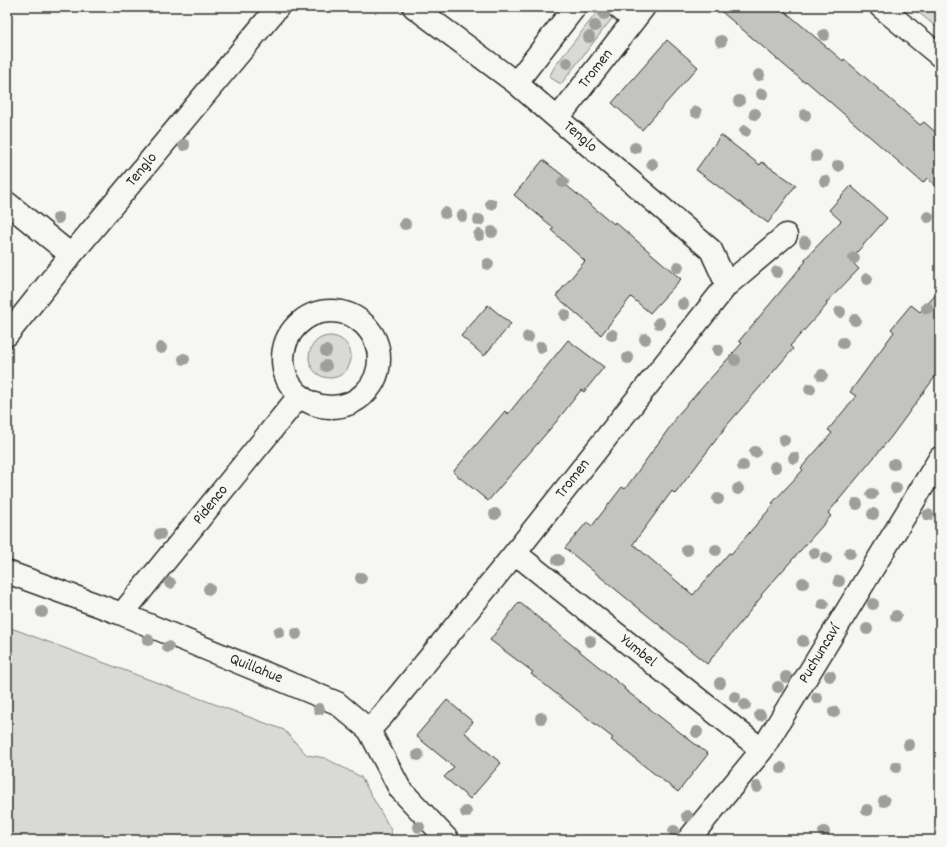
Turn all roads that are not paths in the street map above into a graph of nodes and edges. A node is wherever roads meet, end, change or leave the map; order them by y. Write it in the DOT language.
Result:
graph roads {
  1 [pos="278,7"];
  2 [pos="414,7"];
  3 [pos="575,7"];
  4 [pos="881,7"];
  5 [pos="632,11"];
  6 [pos="940,56"];
  7 [pos="516,83"];
  8 [pos="558,118"];
  9 [pos="7,203"];
  10 [pos="786,235"];
  11 [pos="71,255"];
  12 [pos="727,285"];
  13 [pos="7,335"];
  14 [pos="300,395"];
  15 [pos="940,458"];
  16 [pos="515,553"];
  17 [pos="7,572"];
  18 [pos="122,614"];
  19 [pos="369,730"];
  20 [pos="762,750"];
  21 [pos="448,840"];
  22 [pos="688,840"];
  1 -- 11 [label="street, Tenglo"];
  2 -- 7 [label="street, Tenglo"];
  3 -- 7 [label="street"];
  4 -- 6 [label="street"];
  5 -- 8 [label="street, Tromen"];
  7 -- 8 [label="street, Tenglo"];
  8 -- 12 [label="street, Tenglo"];
  9 -- 11 [label="street"];
  10 -- 12 [label="street, Tromen"];
  11 -- 13 [label="street, Tenglo"];
  12 -- 16 [label="street, Tromen"];
  14 -- 14 [label="street"];
  14 -- 18 [label="street, Pidenco"];
  15 -- 20 [label="street, Puchuncaví"];
  16 -- 19 [label="street, Tromen"];
  16 -- 20 [label="street, Yumbel"];
  17 -- 18 [label="street, Quillahue"];
  18 -- 19 [label="street, Quillahue"];
  19 -- 21 [label="street, Quillahue"];
  20 -- 22 [label="street, Puchuncaví"];
}
